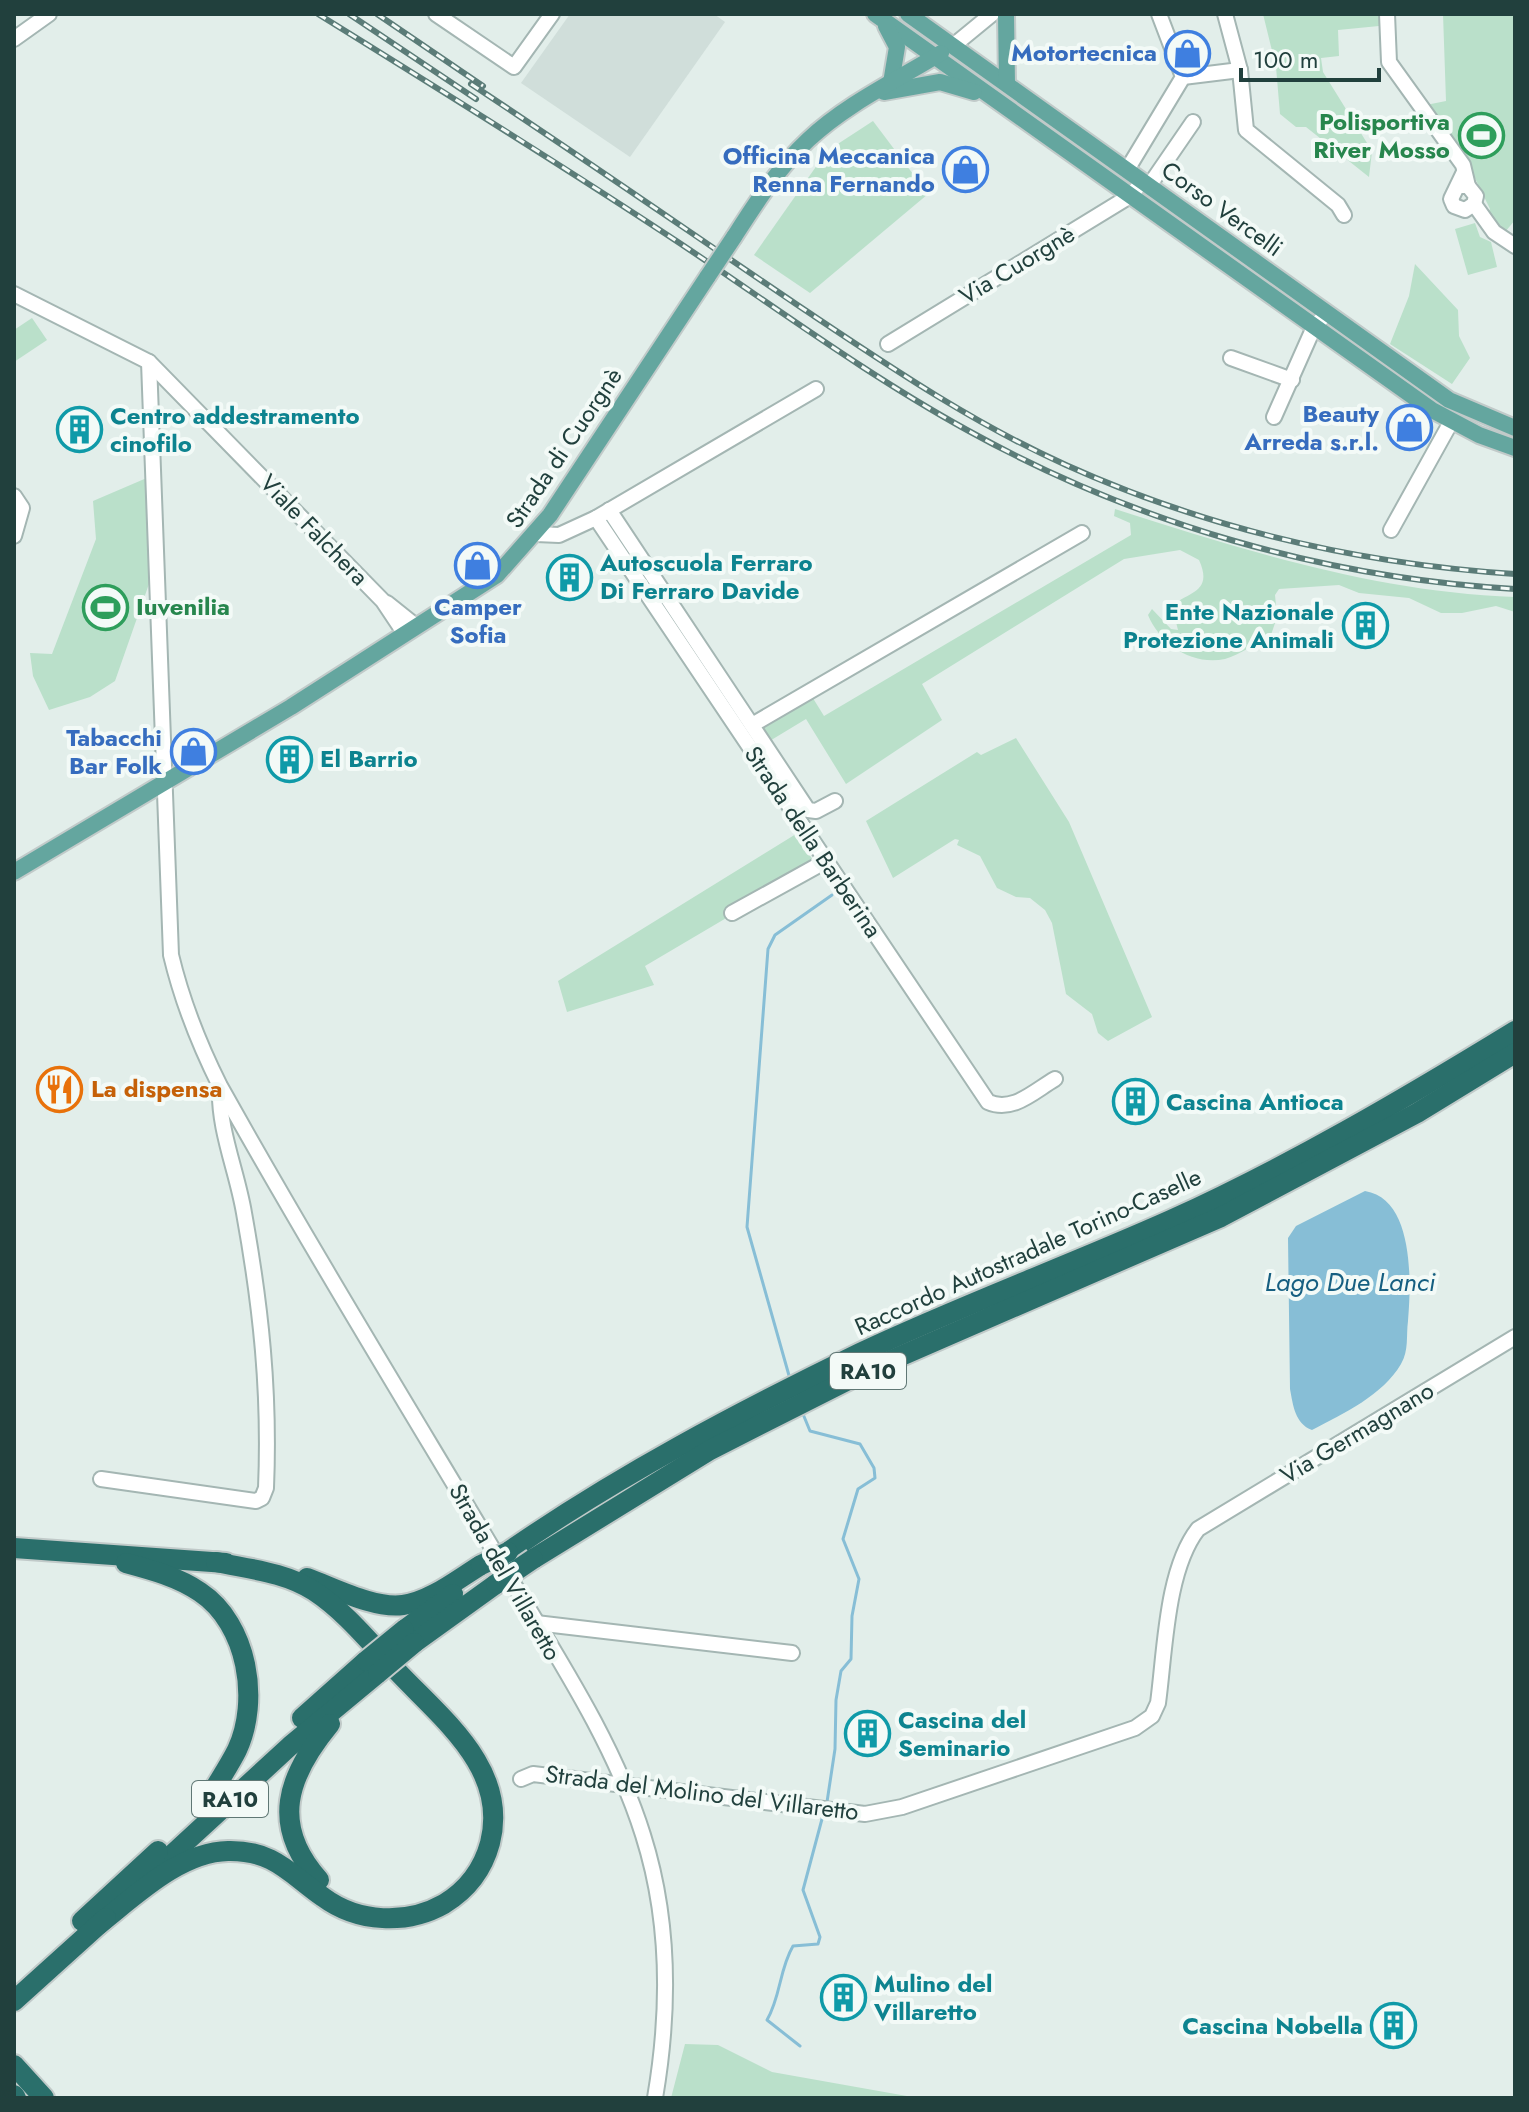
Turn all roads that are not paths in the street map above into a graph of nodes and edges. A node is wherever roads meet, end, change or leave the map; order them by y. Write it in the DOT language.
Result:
graph roads {
  1 [pos="436,14"];
  2 [pos="552,14"];
  3 [pos="908,14"];
  4 [pos="992,14"];
  5 [pos="1006,14"];
  6 [pos="1159,14"];
  7 [pos="1225,14"];
  8 [pos="1387,14"];
  9 [pos="876,15"];
  10 [pos="40,16"];
  11 [pos="14,39"];
  12 [pos="953,46"];
  13 [pos="934,57"];
  14 [pos="1240,70"];
  15 [pos="1183,77"];
  16 [pos="891,83"];
  17 [pos="1007,84"];
  18 [pos="874,93"];
  19 [pos="996,100"];
  20 [pos="1193,122"];
  21 [pos="1127,170"];
  22 [pos="1464,181"];
  23 [pos="1146,183"];
  24 [pos="1130,196"];
  25 [pos="1474,204"];
  26 [pos="1344,215"];
  27 [pos="1515,246"];
  28 [pos="14,294"];
  29 [pos="1326,314"];
  30 [pos="1314,327"];
  31 [pos="888,344"];
  32 [pos="1231,358"];
  33 [pos="149,362"];
  34 [pos="1292,380"];
  35 [pos="816,389"];
  36 [pos="1274,417"];
  37 [pos="1451,422"];
  38 [pos="1515,428"];
  39 [pos="1515,448"];
  40 [pos="14,496"];
  41 [pos="602,514"];
  42 [pos="550,515"];
  43 [pos="575,529"];
  44 [pos="1391,530"];
  45 [pos="1082,533"];
  46 [pos="536,534"];
  47 [pos="14,536"];
  48 [pos="411,631"];
  49 [pos="752,725"];
  50 [pos="164,782"];
  51 [pos="835,801"];
  52 [pos="826,861"];
  53 [pos="14,872"];
  54 [pos="732,913"];
  55 [pos="1515,1031"];
  56 [pos="1515,1053"];
  57 [pos="1055,1079"];
  58 [pos="220,1086"];
  59 [pos="1255,1189"];
  60 [pos="1515,1337"];
  61 [pos="101,1479"];
  62 [pos="1198,1529"];
  63 [pos="14,1548"];
  64 [pos="95,1555"];
  65 [pos="216,1562"];
  66 [pos="487,1573"];
  67 [pos="536,1623"];
  68 [pos="792,1653"];
  69 [pos="371,1672"];
  70 [pos="521,1779"];
  71 [pos="625,1787"];
  72 [pos="203,1809"];
  73 [pos="371,1916"];
  74 [pos="98,1925"];
  75 [pos="20,1988"];
  76 [pos="14,2065"];
  77 [pos="44,2098"];
  78 [pos="655,2098"];
  1 -- 2 [label="street"];
  3 -- 12 [label="main road, Corso Vercelli"];
  4 -- 12 [label="street"];
  5 -- 17 [label="main road"];
  6 -- 15 [label="street"];
  7 -- 14 [label="street"];
  8 -- 22 [label="street"];
  9 -- 13 [label="main road, Corso Vercelli"];
  9 -- 16 [label="main road"];
  10 -- 11 [label="street"];
  12 -- 13 [label="main road, Strada di Cuorgnè"];
  12 -- 17 [label="main road, Corso Vercelli"];
  13 -- 16 [label="main road, Strada di Cuorgnè"];
  13 -- 19 [label="main road, Corso Vercelli"];
  14 -- 15 [label="street"];
  14 -- 26 [label="street"];
  15 -- 21 [label="street"];
  16 -- 18 [label="main road, Strada di Cuorgnè"];
  17 -- 21 [label="main road, Corso Vercelli"];
  18 -- 19 [label="main road"];
  18 -- 42 [label="main road, Strada di Cuorgnè, bridge"];
  19 -- 24 [label="main road, Corso Vercelli"];
  20 -- 23 [label="street, Via Cuorgnè"];
  21 -- 23 [label="main road, Corso Vercelli"];
  22 -- 25 [label="street"];
  22 -- 25 [label="street"];
  23 -- 24 [label="street, Via Cuorgnè"];
  23 -- 29 [label="main road, Corso Vercelli"];
  24 -- 30 [label="main road, Corso Vercelli"];
  24 -- 31 [label="street, Via Cuorgnè"];
  25 -- 27 [label="street"];
  28 -- 33 [label="street, Viale Falchera"];
  29 -- 30 [label="street"];
  29 -- 38 [label="main road, Corso Vercelli"];
  30 -- 34 [label="street"];
  30 -- 37 [label="main road, Corso Vercelli"];
  32 -- 34 [label="street"];
  33 -- 48 [label="street, Viale Falchera"];
  33 -- 50 [label="street, Strada del Villaretto"];
  34 -- 36 [label="street"];
  35 -- 41 [label="street"];
  37 -- 39 [label="main road, Corso Vercelli"];
  37 -- 44 [label="street"];
  40 -- 47 [label="street"];
  41 -- 43 [label="street"];
  41 -- 49 [label="street, Strada della Barberina"];
  41 -- 52 [label="street, Strada della Barberina"];
  42 -- 43 [label="street"];
  42 -- 46 [label="main road, Strada di Cuorgnè"];
  43 -- 46 [label="street"];
  45 -- 49 [label="street, Strada della Barberina"];
  46 -- 48 [label="main road, Strada di Cuorgnè"];
  48 -- 50 [label="main road, Strada di Cuorgnè"];
  49 -- 51 [label="street, Strada della Barberina"];
  50 -- 53 [label="main road, Strada di Cuorgnè"];
  50 -- 58 [label="street, Strada del Villaretto"];
  52 -- 54 [label="street"];
  52 -- 57 [label="street, Strada della Barberina"];
  55 -- 59 [label="highway, Raccordo Autostradale Torino-Caselle / RA10"];
  56 -- 59 [label="highway, Raccordo Autostradale Torino-Caselle / RA10"];
  58 -- 61 [label="street, Strada del Villaretto"];
  58 -- 67 [label="street, Strada del Villaretto"];
  59 -- 66 [label="highway, Raccordo Autostradale Torino-Caselle / RA10, bridge"];
  60 -- 62 [label="street, Via Germagnano"];
  62 -- 71 [label="street, Strada del Molino del Villaretto"];
  63 -- 64 [label="highway"];
  64 -- 65 [label="highway"];
  64 -- 72 [label="highway"];
  65 -- 66 [label="highway"];
  65 -- 73 [label="highway"];
  66 -- 69 [label="highway, Raccordo Autostradale Torino-Caselle / RA10, bridge"];
  67 -- 68 [label="street"];
  67 -- 71 [label="street, Strada del Villaretto"];
  69 -- 72 [label="highway, Raccordo Autostradale Torino-Caselle / RA10"];
  69 -- 73 [label="highway"];
  69 -- 74 [label="highway, Raccordo Autostradale Torino-Caselle / RA10"];
  70 -- 71 [label="street, Strada del Molino del Villaretto"];
  71 -- 78 [label="street, Strada del Villaretto"];
  72 -- 75 [label="highway, Raccordo Autostradale Torino-Caselle / RA10"];
  73 -- 74 [label="highway"];
  74 -- 75 [label="highway, Raccordo Autostradale Torino-Caselle / RA10"];
  76 -- 77 [label="highway"];
}
